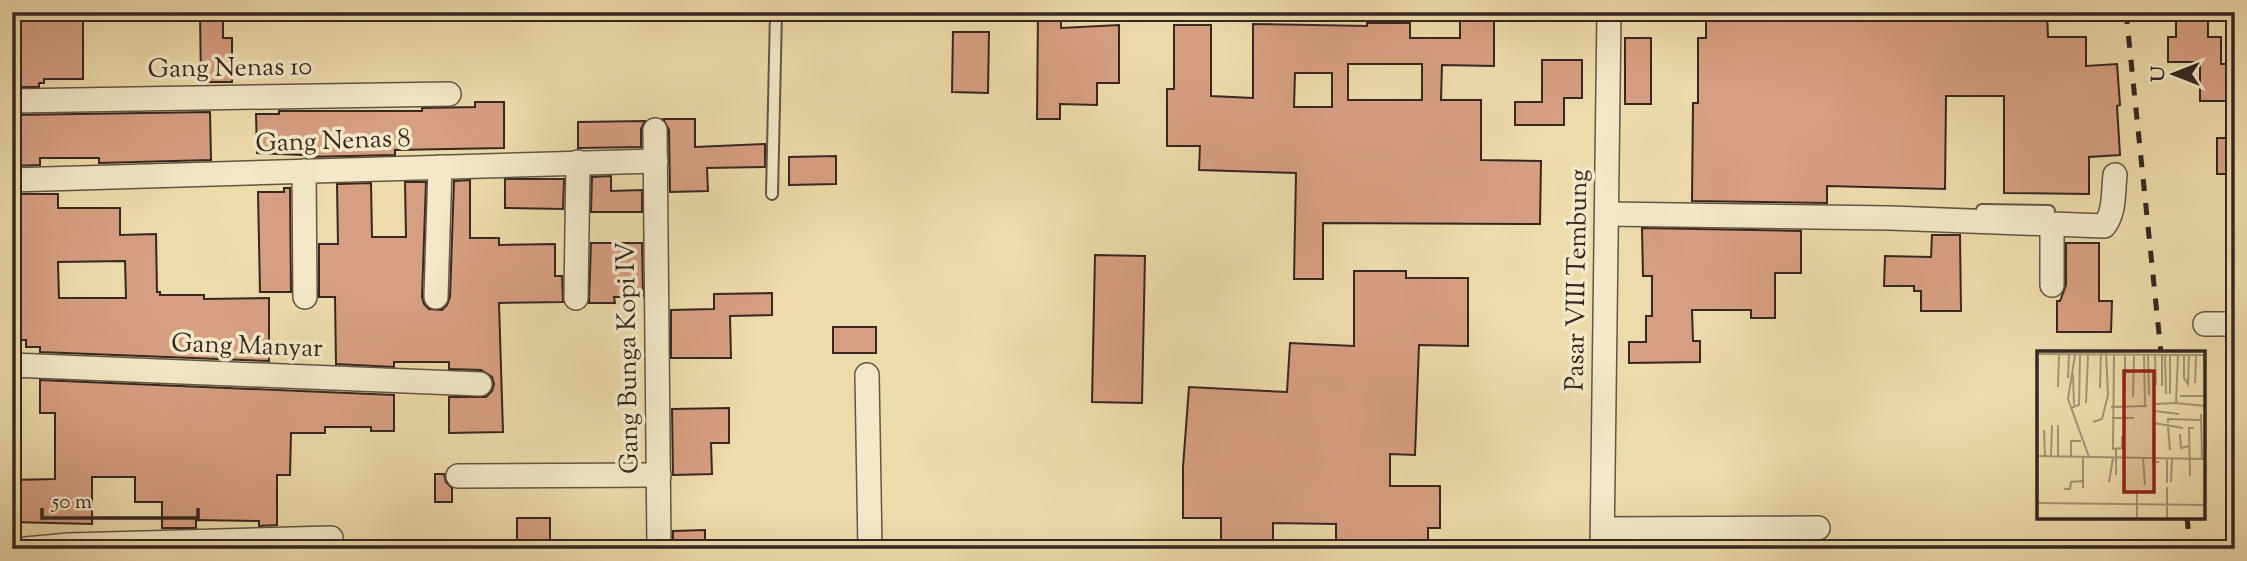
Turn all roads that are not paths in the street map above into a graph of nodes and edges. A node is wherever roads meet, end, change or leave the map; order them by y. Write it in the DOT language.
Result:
graph roads {
  1 [pos="776,12"];
  2 [pos="1609,12"];
  3 [pos="1676,12"];
  4 [pos="1682,12"];
  5 [pos="449,94"];
  6 [pos="12,101"];
  7 [pos="655,130"];
  8 [pos="578,162"];
  9 [pos="655,164"];
  10 [pos="440,167"];
  11 [pos="304,172"];
  12 [pos="2115,175"];
  13 [pos="12,180"];
  14 [pos="772,194"];
  15 [pos="1608,209"];
  16 [pos="2050,218"];
  17 [pos="2052,285"];
  18 [pos="304,297"];
  19 [pos="436,298"];
  20 [pos="576,298"];
  21 [pos="2205,324"];
  22 [pos="2235,324"];
  23 [pos="12,365"];
  24 [pos="867,375"];
  25 [pos="480,384"];
  26 [pos="659,475"];
  27 [pos="458,476"];
  28 [pos="1818,528"];
  29 [pos="331,538"];
  30 [pos="1602,539"];
  31 [pos="26,549"];
  32 [pos="659,549"];
  33 [pos="870,549"];
  1 -- 14 [label="lane"];
  2 -- 15 [label="street, Pasar VIII Tembung"];
  3 -- 4 [label="lane"];
  5 -- 6 [label="street, Gang Nenas 10"];
  7 -- 9 [label="street, Gang Bunga Kopi IV"];
  8 -- 9 [label="street, Gang Nenas 8"];
  8 -- 10 [label="street, Gang Nenas 8"];
  8 -- 20 [label="street"];
  9 -- 26 [label="street, Gang Bunga Kopi IV"];
  10 -- 11 [label="street, Gang Nenas 8"];
  10 -- 19 [label="street"];
  11 -- 13 [label="street, Gang Nenas 8"];
  11 -- 18 [label="street"];
  12 -- 16 [label="street"];
  15 -- 16 [label="street"];
  15 -- 30 [label="street, Pasar VIII Tembung"];
  16 -- 17 [label="street"];
  21 -- 22 [label="street"];
  23 -- 25 [label="street, Gang Manyar"];
  24 -- 33 [label="street"];
  26 -- 27 [label="street"];
  26 -- 32 [label="street, Gang Bunga Kopi IV"];
  28 -- 30 [label="street"];
  29 -- 31 [label="street"];
}
